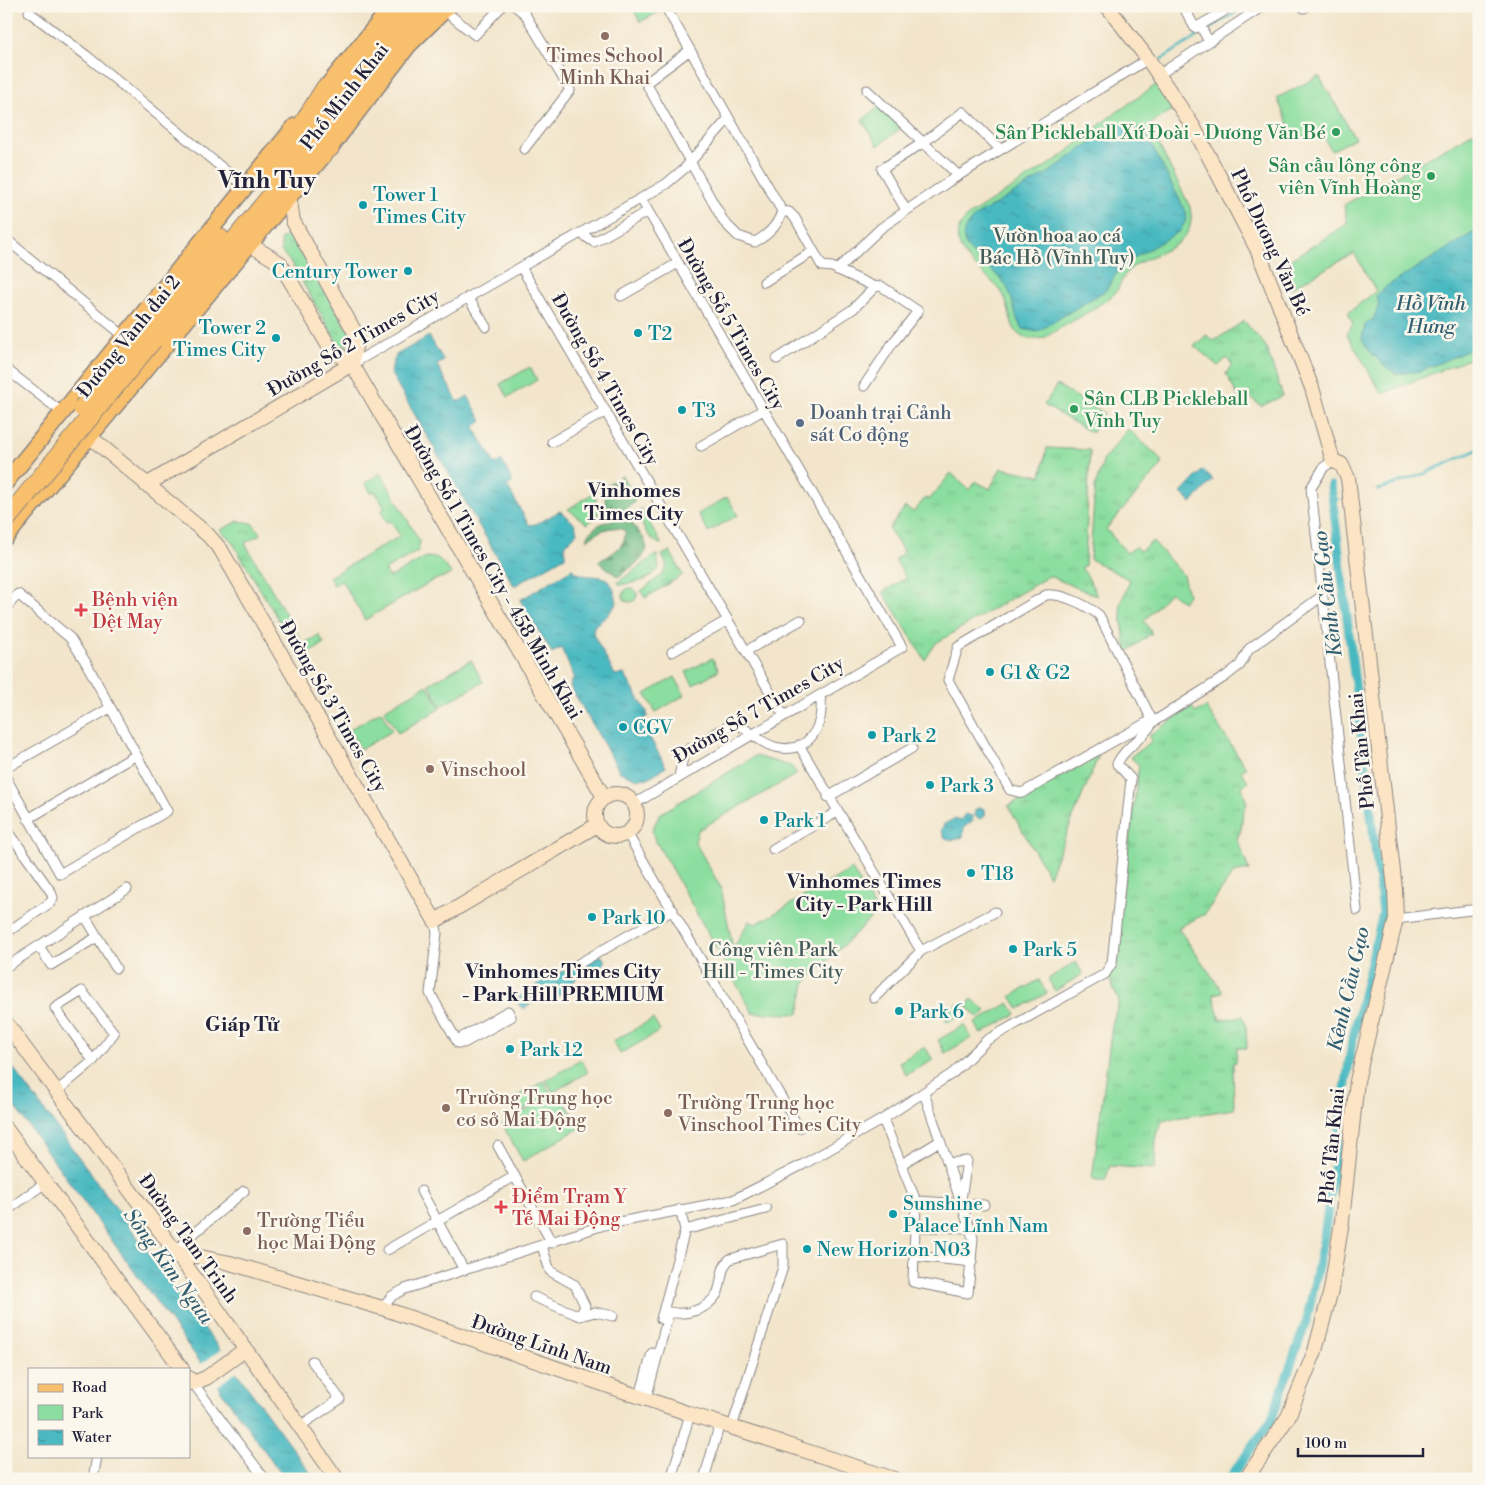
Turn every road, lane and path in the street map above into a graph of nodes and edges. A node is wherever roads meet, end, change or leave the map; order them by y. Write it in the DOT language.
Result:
graph roads {
  1 [pos="392,6"];
  2 [pos="402,6"];
  3 [pos="408,6"];
  4 [pos="426,6"];
  5 [pos="502,6"];
  6 [pos="515,6"];
  7 [pos="665,6"];
  8 [pos="1108,6"];
  9 [pos="1183,6"];
  10 [pos="1220,6"];
  11 [pos="1263,6"];
  12 [pos="447,9"];
  13 [pos="29,12"];
  14 [pos="380,23"];
  15 [pos="1204,34"];
  16 [pos="409,45"];
  17 [pos="690,50"];
  18 [pos="1148,58"];
  19 [pos="1160,74"];
  20 [pos="326,88"];
  21 [pos="866,90"];
  22 [pos="729,118"];
  23 [pos="924,142"];
  24 [pos="330,148"];
  25 [pos="524,149"];
  26 [pos="1000,149"];
  27 [pos="691,161"];
  28 [pos="958,175"];
  29 [pos="276,178"];
  30 [pos="244,186"];
  31 [pos="289,196"];
  32 [pos="641,199"];
  33 [pos="906,210"];
  34 [pos="648,211"];
  35 [pos="782,211"];
  36 [pos="580,233"];
  37 [pos="6,239"];
  38 [pos="249,244"];
  39 [pos="812,252"];
  40 [pos="678,262"];
  41 [pos="521,267"];
  42 [pos="837,270"];
  43 [pos="764,282"];
  44 [pos="875,287"];
  45 [pos="621,296"];
  46 [pos="468,297"];
  47 [pos="486,327"];
  48 [pos="148,335"];
  49 [pos="124,336"];
  50 [pos="777,359"];
  51 [pos="352,364"];
  52 [pos="6,368"];
  53 [pos="92,376"];
  54 [pos="864,386"];
  55 [pos="120,398"];
  56 [pos="763,410"];
  57 [pos="606,411"];
  58 [pos="62,413"];
  59 [pos="88,436"];
  60 [pos="552,442"];
  61 [pos="701,446"];
  62 [pos="1333,461"];
  63 [pos="6,482"];
  64 [pos="146,485"];
  65 [pos="6,502"];
  66 [pos="6,520"];
  67 [pos="6,537"];
  68 [pos="1322,596"];
  69 [pos="6,608"];
  70 [pos="728,620"];
  71 [pos="801,620"];
  72 [pos="902,647"];
  73 [pos="672,652"];
  74 [pos="746,652"];
  75 [pos="820,695"];
  76 [pos="110,708"];
  77 [pos="784,716"];
  78 [pos="1153,722"];
  79 [pos="754,734"];
  80 [pos="799,745"];
  81 [pos="912,748"];
  82 [pos="136,756"];
  83 [pos="6,768"];
  84 [pos="679,777"];
  85 [pos="6,778"];
  86 [pos="828,797"];
  87 [pos="604,798"];
  88 [pos="634,804"];
  89 [pos="837,812"];
  90 [pos="28,819"];
  91 [pos="597,825"];
  92 [pos="6,828"];
  93 [pos="627,833"];
  94 [pos="773,849"];
  95 [pos="127,889"];
  96 [pos="1479,909"];
  97 [pos="673,910"];
  98 [pos="1357,910"];
  99 [pos="995,912"];
  100 [pos="85,916"];
  101 [pos="1396,919"];
  102 [pos="435,920"];
  103 [pos="6,933"];
  104 [pos="97,936"];
  105 [pos="39,946"];
  106 [pos="921,951"];
  107 [pos="578,964"];
  108 [pos="6,967"];
  109 [pos="116,968"];
  110 [pos="874,998"];
  111 [pos="6,1023"];
  112 [pos="458,1043"];
  113 [pos="93,1061"];
  114 [pos="57,1091"];
  115 [pos="924,1093"];
  116 [pos="883,1119"];
  117 [pos="799,1128"];
  118 [pos="6,1129"];
  119 [pos="940,1141"];
  120 [pos="498,1146"];
  121 [pos="948,1163"];
  122 [pos="902,1164"];
  123 [pos="515,1176"];
  124 [pos="45,1183"];
  125 [pos="244,1191"];
  126 [pos="421,1191"];
  127 [pos="916,1201"];
  128 [pos="960,1202"];
  129 [pos="984,1205"];
  130 [pos="680,1209"];
  131 [pos="766,1209"];
  132 [pos="6,1210"];
  133 [pos="437,1221"];
  134 [pos="916,1227"];
  135 [pos="970,1228"];
  136 [pos="685,1230"];
  137 [pos="552,1243"];
  138 [pos="542,1246"];
  139 [pos="387,1250"];
  140 [pos="176,1252"];
  141 [pos="914,1256"];
  142 [pos="972,1262"];
  143 [pos="464,1270"];
  144 [pos="534,1298"];
  145 [pos="382,1308"];
  146 [pos="580,1316"];
  147 [pos="612,1316"];
  148 [pos="242,1352"];
  149 [pos="312,1361"];
  150 [pos="181,1368"];
  151 [pos="190,1382"];
  152 [pos="643,1398"];
  153 [pos="690,1414"];
  154 [pos="726,1425"];
  155 [pos="300,1426"];
  156 [pos="97,1458"];
  157 [pos="93,1479"];
  158 [pos="265,1479"];
  159 [pos="337,1479"];
  160 [pos="671,1479"];
  161 [pos="704,1479"];
  162 [pos="894,1479"];
  163 [pos="1246,1479"];
  1 -- 14 [label="main road, Phố Minh Khai"];
  2 -- 14 [label="highway"];
  3 -- 29 [label="highway"];
  4 -- 16 [label="highway"];
  4 -- 29 [label="highway"];
  5 -- 12 [label="street"];
  6 -- 25 [label="street"];
  7 -- 17 [label="street"];
  8 -- 18 [label="street, Phố Dương Văn Bé"];
  9 -- 15 [label="street"];
  10 -- 15 [label="street"];
  11 -- 15 [label="street"];
  12 -- 16 [label="main road, Phố Minh Khai"];
  13 -- 30 [label="street"];
  14 -- 20 [label="main road, Phố Minh Khai"];
  15 -- 19 [label="street"];
  16 -- 24 [label="main road, Phố Minh Khai"];
  17 -- 22 [label="street"];
  17 -- 27 [label="street"];
  18 -- 19 [label="street, Phố Dương Văn Bé"];
  18 -- 26 [label="street"];
  19 -- 62 [label="street, Phố Dương Văn Bé"];
  20 -- 29 [label="highway"];
  20 -- 30 [label="main road, Phố Minh Khai"];
  21 -- 23 [label="street"];
  22 -- 27 [label="street, Đường Số 2 Times City"];
  22 -- 35 [label="street"];
  23 -- 26 [label="street"];
  23 -- 28 [label="street"];
  23 -- 33 [label="street"];
  24 -- 29 [label="highway"];
  24 -- 31 [label="main road, Phố Minh Khai"];
  26 -- 28 [label="street"];
  27 -- 32 [label="street, Đường Số 2 Times City"];
  27 -- 35 [label="street"];
  28 -- 33 [label="street"];
  29 -- 48 [label="highway"];
  30 -- 49 [label="main road, Phố Minh Khai"];
  31 -- 38 [label="main road, Phố Minh Khai"];
  31 -- 51 [label="street"];
  32 -- 34 [label="street, Đường Số 5 Times City"];
  32 -- 36 [label="street, Đường Số 2 Times City"];
  33 -- 42 [label="street"];
  34 -- 36 [label="street"];
  34 -- 40 [label="street, Đường Số 5 Times City"];
  35 -- 39 [label="street"];
  36 -- 41 [label="street, Đường Số 2 Times City"];
  37 -- 49 [label="street"];
  38 -- 51 [label="street, Đường Số 1 Times City - 458 Minh Khai"];
  38 -- 55 [label="main road, Phố Minh Khai"];
  39 -- 42 [label="street"];
  39 -- 43 [label="street"];
  40 -- 45 [label="street"];
  40 -- 56 [label="street, Đường Số 5 Times City"];
  41 -- 46 [label="street, Đường Số 2 Times City"];
  41 -- 57 [label="street, Đường Số 4 Times City"];
  42 -- 44 [label="street"];
  44 -- 50 [label="street"];
  44 -- 54 [label="street"];
  46 -- 47 [label="street"];
  46 -- 51 [label="street, Đường Số 2 Times City"];
  48 -- 65 [label="highway, Đường Vành đai 2, bridge"];
  48 -- 66 [label="highway, Đường Vành đai 2, bridge"];
  49 -- 53 [label="main road, Phố Minh Khai"];
  51 -- 64 [label="street, Đường Số 2 Times City"];
  51 -- 87 [label="street, Đường Số 1 Times City - 458 Minh Khai"];
  52 -- 58 [label="street"];
  53 -- 55 [label="main road"];
  53 -- 58 [label="main road, Phố Minh Khai"];
  55 -- 59 [label="main road, Phố Minh Khai"];
  56 -- 61 [label="street"];
  56 -- 72 [label="street, Đường Số 5 Times City"];
  57 -- 60 [label="street"];
  57 -- 70 [label="street, Đường Số 4 Times City"];
  58 -- 59 [label="main road"];
  58 -- 63 [label="main road, Phố Minh Khai"];
  59 -- 64 [label="street, Đường Số 3 Times City"];
  59 -- 67 [label="main road, Phố Minh Khai"];
  62 -- 68 [label="street, Phố Tân Khai"];
  62 -- 101 [label="street, Phố Tân Khai"];
  64 -- 102 [label="street, Đường Số 3 Times City"];
  68 -- 78 [label="street"];
  68 -- 98 [label="street, Phố Tân Khai"];
  69 -- 76 [label="street"];
  70 -- 73 [label="street"];
  70 -- 74 [label="street, Đường Số 4 Times City"];
  71 -- 74 [label="street"];
  72 -- 75 [label="street, Đường Số 7 Times City"];
  74 -- 77 [label="street, Đường Số 4 Times City"];
  75 -- 77 [label="street, Đường Số 7 Times City"];
  75 -- 80 [label="street"];
  76 -- 82 [label="street"];
  76 -- 83 [label="street"];
  77 -- 79 [label="street, Đường Số 7 Times City"];
  78 -- 78 [label="street"];
  78 -- 115 [label="street"];
  79 -- 80 [label="street"];
  79 -- 84 [label="street, Đường Số 7 Times City"];
  79 -- 84 [label="street"];
  80 -- 86 [label="street"];
  81 -- 86 [label="street"];
  82 -- 90 [label="street"];
  82 -- 90 [label="street"];
  84 -- 88 [label="street, Đường Số 7 Times City"];
  85 -- 90 [label="street"];
  86 -- 89 [label="street"];
  87 -- 88 [label="street"];
  87 -- 91 [label="street"];
  88 -- 93 [label="street"];
  89 -- 94 [label="street"];
  89 -- 106 [label="street"];
  91 -- 93 [label="street"];
  91 -- 102 [label="street"];
  92 -- 103 [label="street"];
  93 -- 97 [label="street"];
  95 -- 100 [label="street"];
  96 -- 101 [label="street"];
  97 -- 107 [label="street"];
  97 -- 117 [label="street"];
  99 -- 106 [label="street"];
  100 -- 104 [label="street"];
  100 -- 105 [label="street"];
  101 -- 163 [label="street, Phố Tân Khai"];
  102 -- 112 [label="street, Đường Số 3 Times City"];
  104 -- 105 [label="street"];
  104 -- 109 [label="street"];
  105 -- 108 [label="street"];
  106 -- 110 [label="street"];
  111 -- 114 [label="street, Đường Tam Trinh"];
  112 -- 112 [label="street"];
  113 -- 113 [label="street"];
  113 -- 114 [label="street"];
  114 -- 140 [label="street, Đường Tam Trinh"];
  115 -- 116 [label="street"];
  115 -- 119 [label="street"];
  116 -- 122 [label="street"];
  116 -- 130 [label="street"];
  118 -- 124 [label="street"];
  119 -- 121 [label="street"];
  119 -- 122 [label="street"];
  120 -- 123 [label="street"];
  121 -- 128 [label="street"];
  121 -- 128 [label="street"];
  122 -- 127 [label="street"];
  123 -- 133 [label="street"];
  123 -- 137 [label="street"];
  124 -- 132 [label="street"];
  124 -- 150 [label="street"];
  125 -- 140 [label="street"];
  126 -- 133 [label="street"];
  127 -- 128 [label="street"];
  127 -- 134 [label="street"];
  128 -- 129 [label="street"];
  128 -- 135 [label="street"];
  130 -- 136 [label="street"];
  130 -- 137 [label="street"];
  131 -- 136 [label="street"];
  133 -- 139 [label="street"];
  133 -- 143 [label="street"];
  134 -- 135 [label="street"];
  134 -- 141 [label="street"];
  135 -- 142 [label="street"];
  136 -- 152 [label="street"];
  137 -- 138 [label="street"];
  138 -- 143 [label="street"];
  138 -- 146 [label="street"];
  140 -- 145 [label="street, Đường Lĩnh Nam"];
  140 -- 148 [label="street, Đường Tam Trinh"];
  141 -- 142 [label="street"];
  141 -- 142 [label="street"];
  143 -- 145 [label="street"];
  144 -- 146 [label="street"];
  145 -- 152 [label="street, Đường Lĩnh Nam"];
  146 -- 147 [label="street"];
  148 -- 151 [label="street"];
  148 -- 155 [label="street, Đường Tam Trinh"];
  149 -- 155 [label="street"];
  151 -- 158 [label="street"];
  152 -- 153 [label="street, Đường Lĩnh Nam"];
  152 -- 154 [label="street"];
  153 -- 154 [label="street, Đường Lĩnh Nam"];
  153 -- 160 [label="street"];
  154 -- 161 [label="street"];
  154 -- 162 [label="street, Đường Lĩnh Nam"];
  155 -- 159 [label="street, Đường Tam Trinh"];
  156 -- 157 [label="street"];
}
